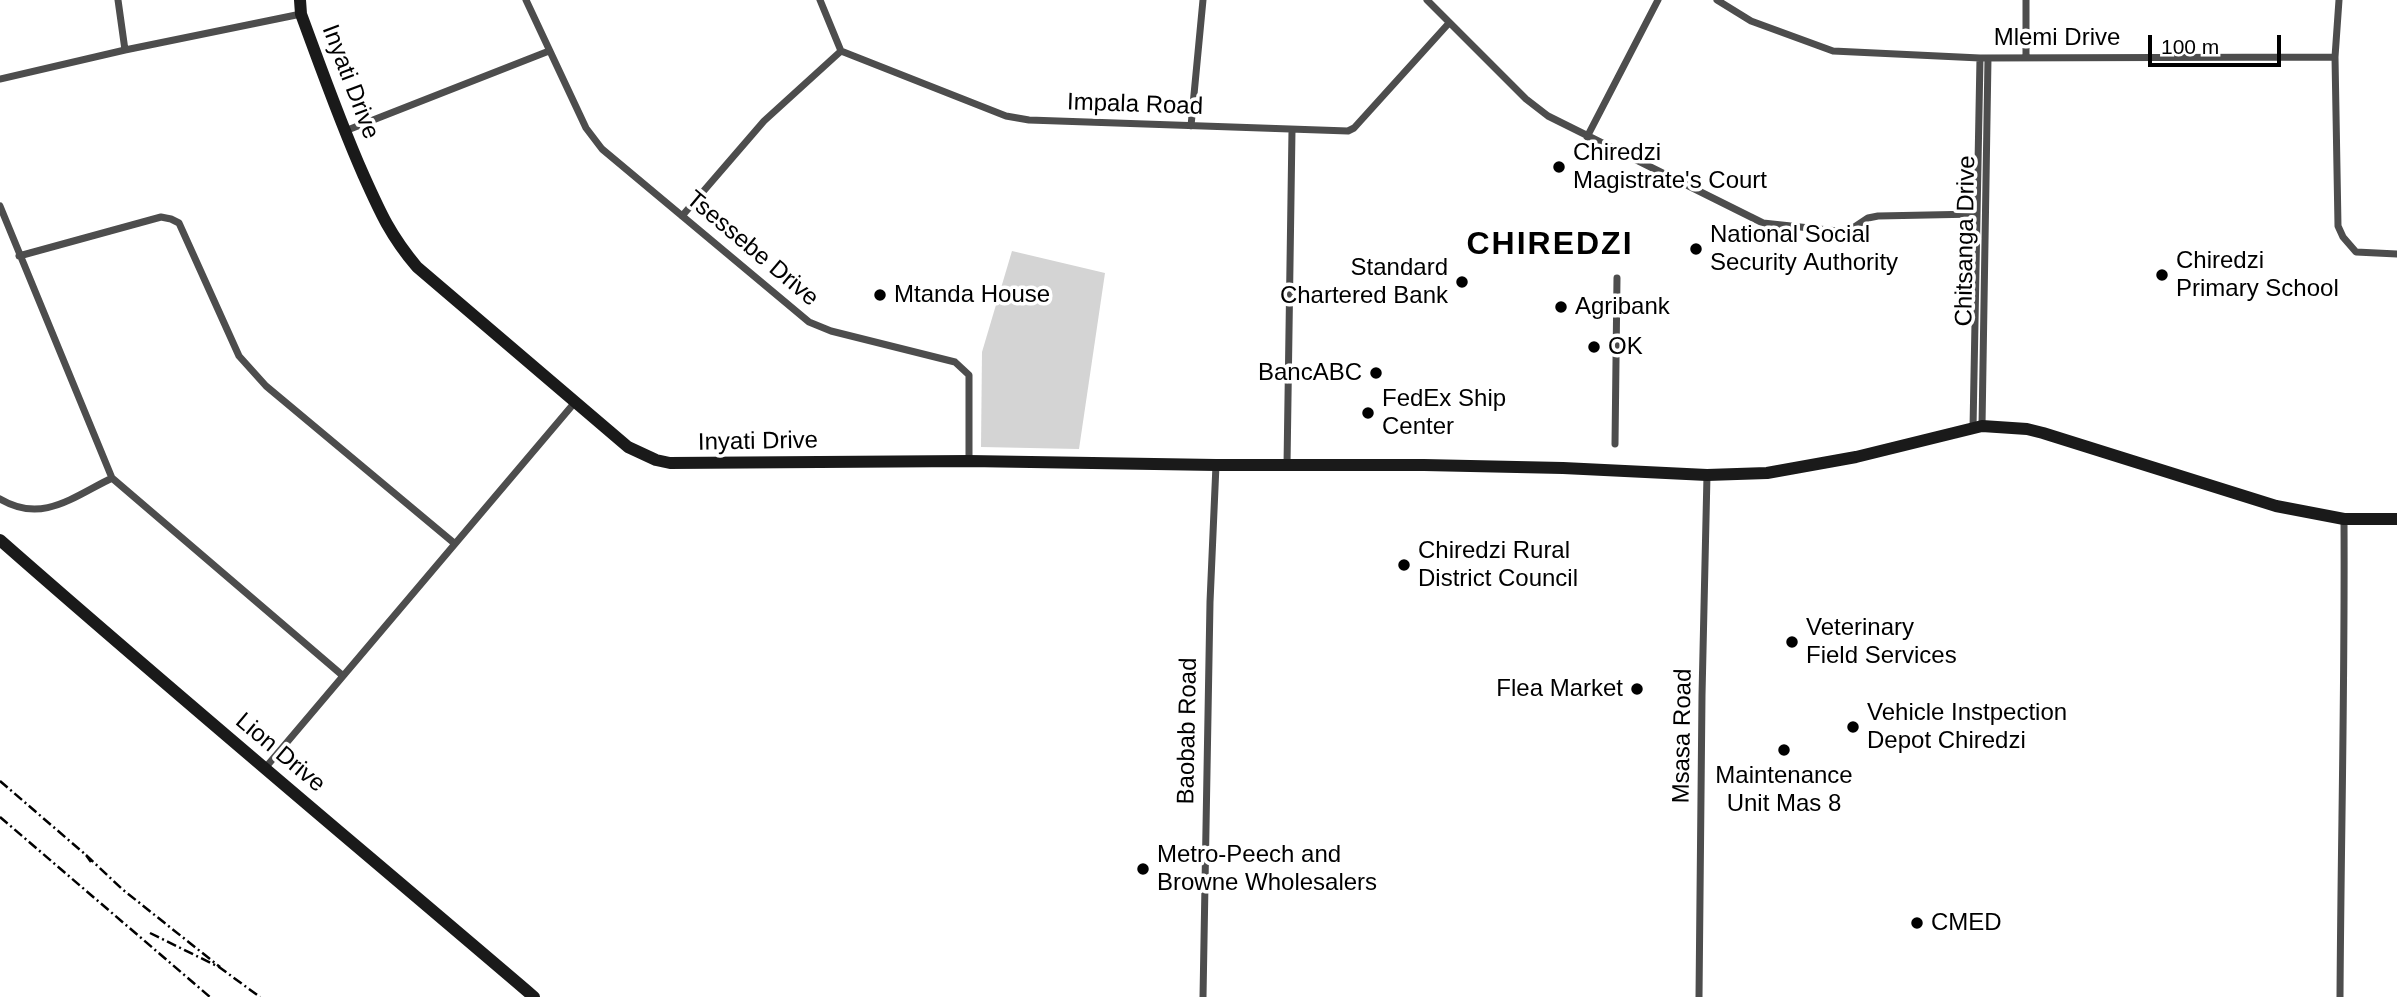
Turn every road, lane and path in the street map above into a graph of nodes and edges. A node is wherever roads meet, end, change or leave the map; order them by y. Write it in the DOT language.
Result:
graph roads {
  1 [pos="118,0"];
  2 [pos="300,0"];
  3 [pos="526,0"];
  4 [pos="820,0"];
  5 [pos="1203,0"];
  6 [pos="1658,0"];
  7 [pos="1717,0"];
  8 [pos="2026,0"];
  9 [pos="2339,0"];
  10 [pos="1431,1"];
  11 [pos="301,14"];
  12 [pos="1450,23"];
  13 [pos="125,50"];
  14 [pos="549,51"];
  15 [pos="841,51"];
  16 [pos="2026,57"];
  17 [pos="2335,57"];
  18 [pos="1984,58"];
  19 [pos="0,79"];
  20 [pos="1192,126"];
  21 [pos="1292,130"];
  22 [pos="344,132"];
  23 [pos="1587,137"];
  24 [pos="0,206"];
  25 [pos="1977,214"];
  26 [pos="682,216"];
  27 [pos="2397,254"];
  28 [pos="19,256"];
  29 [pos="1617,278"];
  30 [pos="576,401"];
  31 [pos="1978,427"];
  32 [pos="1615,444"];
  33 [pos="969,461"];
  34 [pos="1216,465"];
  35 [pos="1287,466"];
  36 [pos="1707,475"];
  37 [pos="112,478"];
  38 [pos="0,499"];
  39 [pos="2344,519"];
  40 [pos="2397,519"];
  41 [pos="0,540"];
  42 [pos="454,543"];
  43 [pos="342,675"];
  44 [pos="266,767"];
  45 [pos="534,997"];
  46 [pos="1203,997"];
  47 [pos="1699,997"];
  48 [pos="2340,997"];
  1 -- 13 [label="street"];
  2 -- 11 [label="street, Inyati Drive"];
  3 -- 14 [label="street, Tsessebe Drive"];
  4 -- 15 [label="street"];
  5 -- 20 [label="street"];
  6 -- 23 [label="street"];
  7 -- 18 [label="street, Mlemi Drive"];
  8 -- 16 [label="street"];
  9 -- 17 [label="street"];
  10 -- 12 [label="street"];
  11 -- 13 [label="street"];
  11 -- 22 [label="street, Inyati Drive"];
  12 -- 21 [label="street, Impala Road"];
  12 -- 23 [label="street"];
  13 -- 19 [label="street"];
  14 -- 22 [label="street"];
  14 -- 26 [label="street, Tsessebe Drive"];
  15 -- 20 [label="street, Impala Road"];
  15 -- 26 [label="street"];
  16 -- 17 [label="street, Mlemi Drive"];
  16 -- 18 [label="street, Mlemi Drive"];
  17 -- 27 [label="street"];
  18 -- 25 [label="street"];
  18 -- 31 [label="street, Chitsanga Drive"];
  20 -- 21 [label="street, Impala Road"];
  21 -- 35 [label="street"];
  22 -- 30 [label="street, Inyati Drive"];
  23 -- 25 [label="street"];
  24 -- 28 [label="street"];
  25 -- 31 [label="street"];
  26 -- 33 [label="street, Tsessebe Drive"];
  28 -- 37 [label="street"];
  28 -- 42 [label="street"];
  29 -- 32 [label="street"];
  30 -- 33 [label="street, Inyati Drive"];
  30 -- 42 [label="street"];
  31 -- 36 [label="street, Inyati Drive"];
  31 -- 39 [label="street, Inyati Drive"];
  33 -- 34 [label="street, Inyati Drive"];
  34 -- 35 [label="street, Inyati Drive"];
  34 -- 46 [label="street, Baobab Road"];
  35 -- 36 [label="street, Inyati Drive"];
  36 -- 47 [label="street, Msasa Road"];
  37 -- 38 [label="street"];
  37 -- 43 [label="street"];
  39 -- 40 [label="street, Inyati Drive"];
  39 -- 48 [label="street"];
  41 -- 44 [label="street, Lion Drive"];
  42 -- 43 [label="street"];
  43 -- 44 [label="street"];
  44 -- 45 [label="street, Lion Drive"];
}
